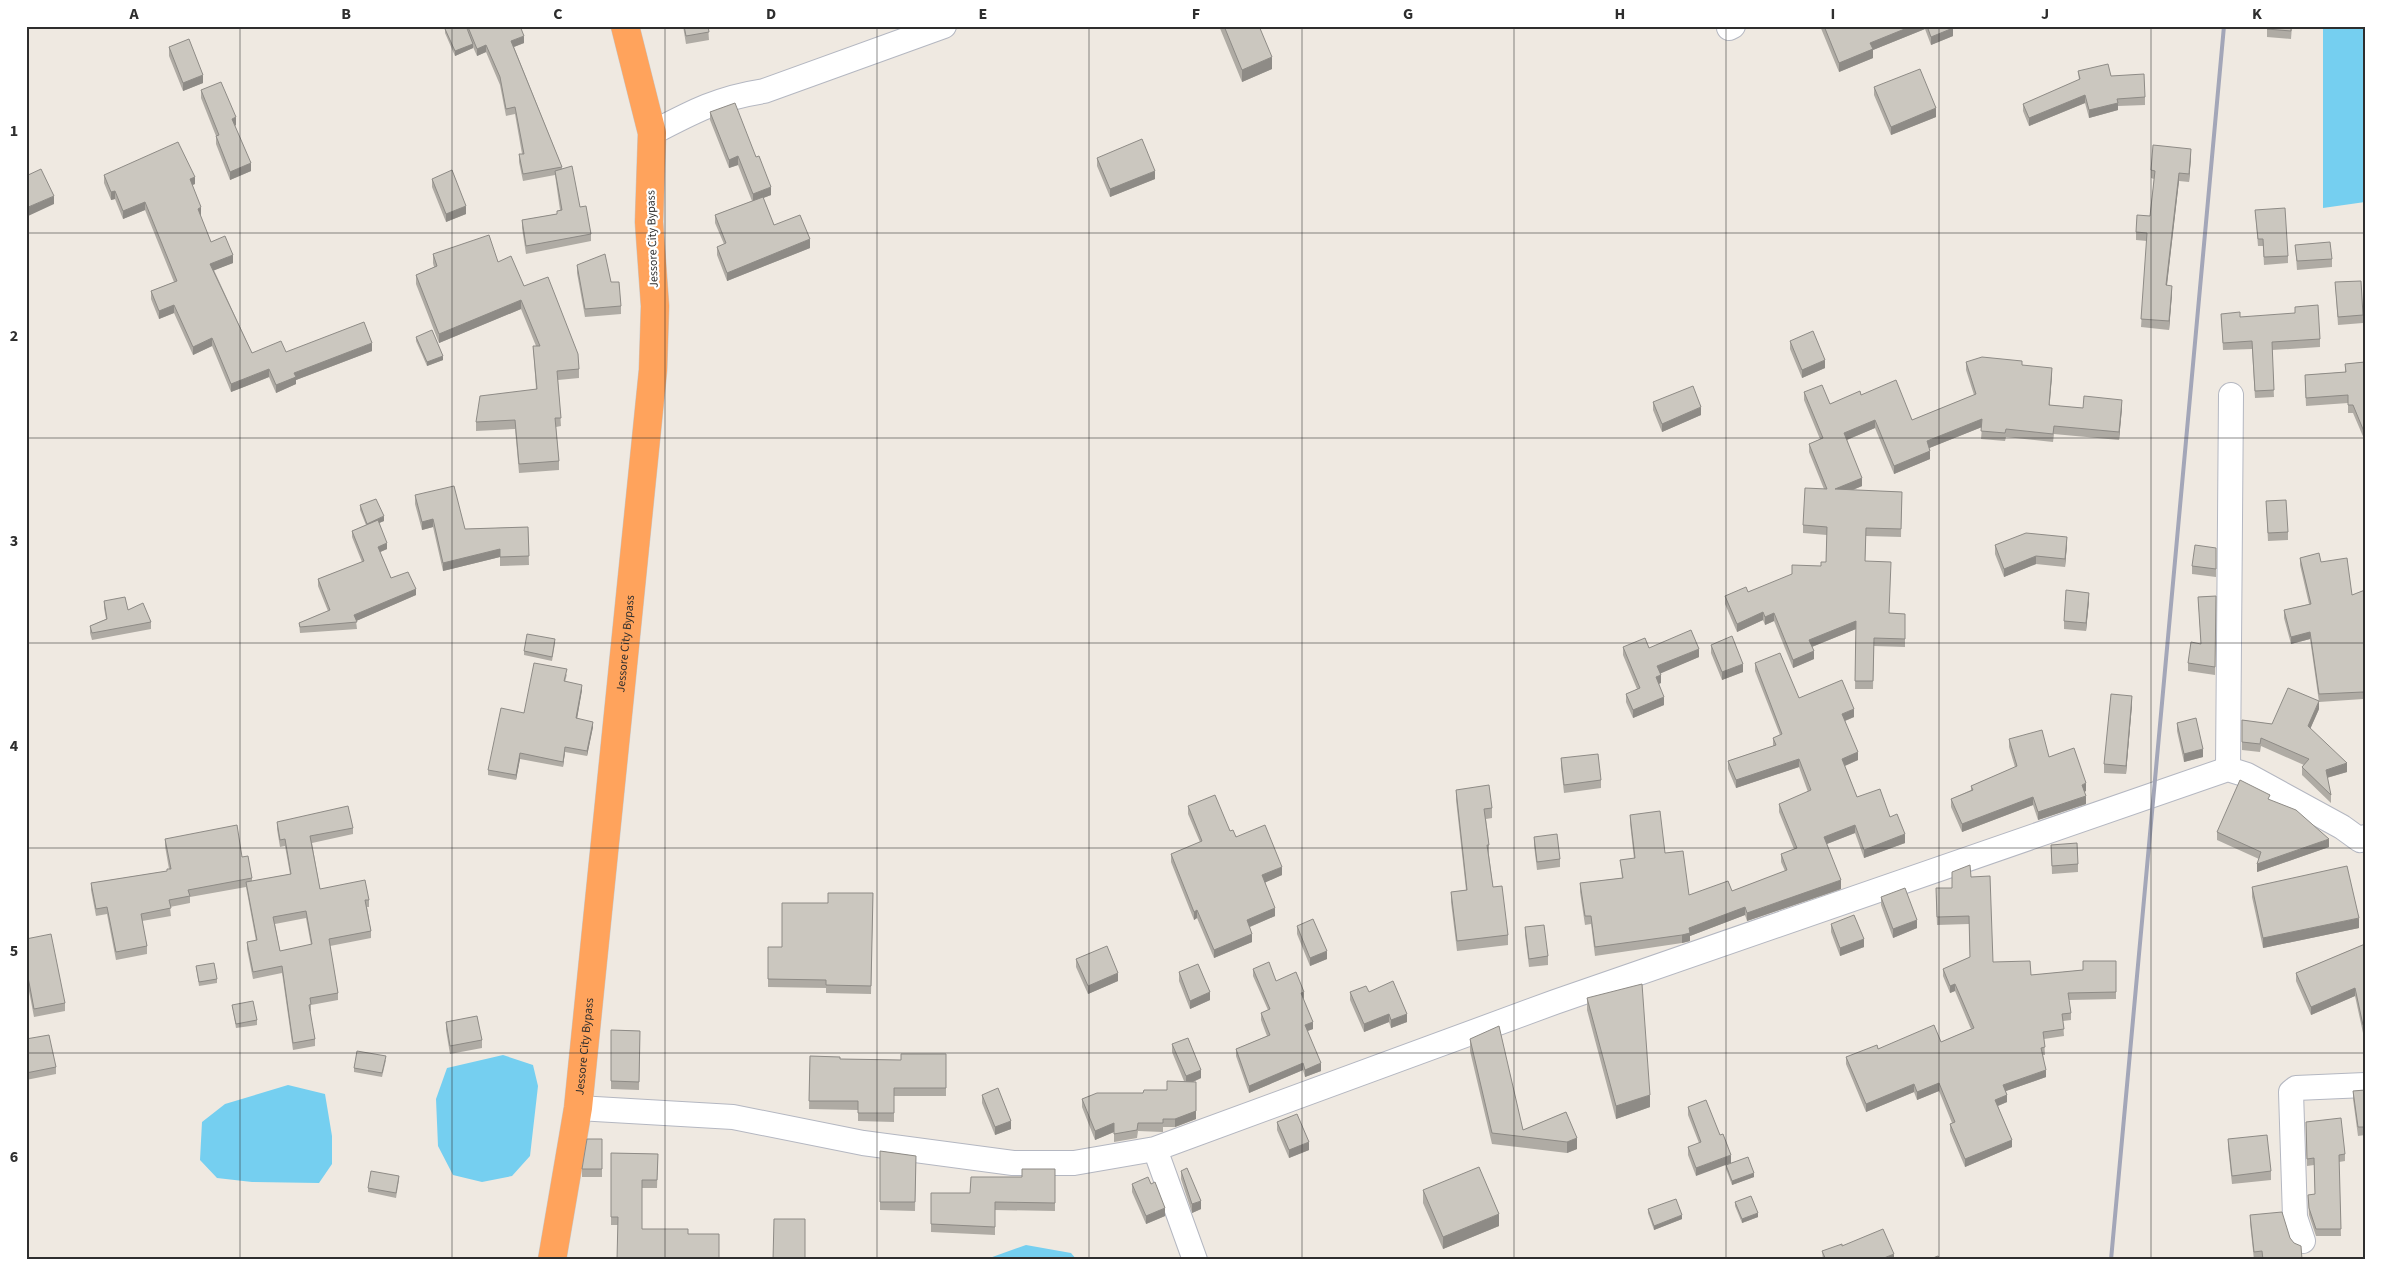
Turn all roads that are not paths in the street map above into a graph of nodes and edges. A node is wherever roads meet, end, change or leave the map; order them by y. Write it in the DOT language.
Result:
graph roads {
  1 [pos="625,26"];
  2 [pos="944,26"];
  3 [pos="652,133"];
  4 [pos="2230,395"];
  5 [pos="2228,769"];
  6 [pos="2363,843"];
  7 [pos="2365,1085"];
  8 [pos="578,1108"];
  9 [pos="1155,1149"];
  10 [pos="2303,1242"];
  11 [pos="552,1260"];
  12 [pos="1195,1260"];
  1 -- 3 [label="highway, Jessore City Bypass"];
  2 -- 3 [label="street"];
  3 -- 8 [label="highway, Jessore City Bypass"];
  4 -- 5 [label="street"];
  5 -- 6 [label="street"];
  5 -- 9 [label="street"];
  7 -- 10 [label="street"];
  8 -- 9 [label="street"];
  8 -- 11 [label="highway, Jessore City Bypass"];
  9 -- 12 [label="street"];
}
